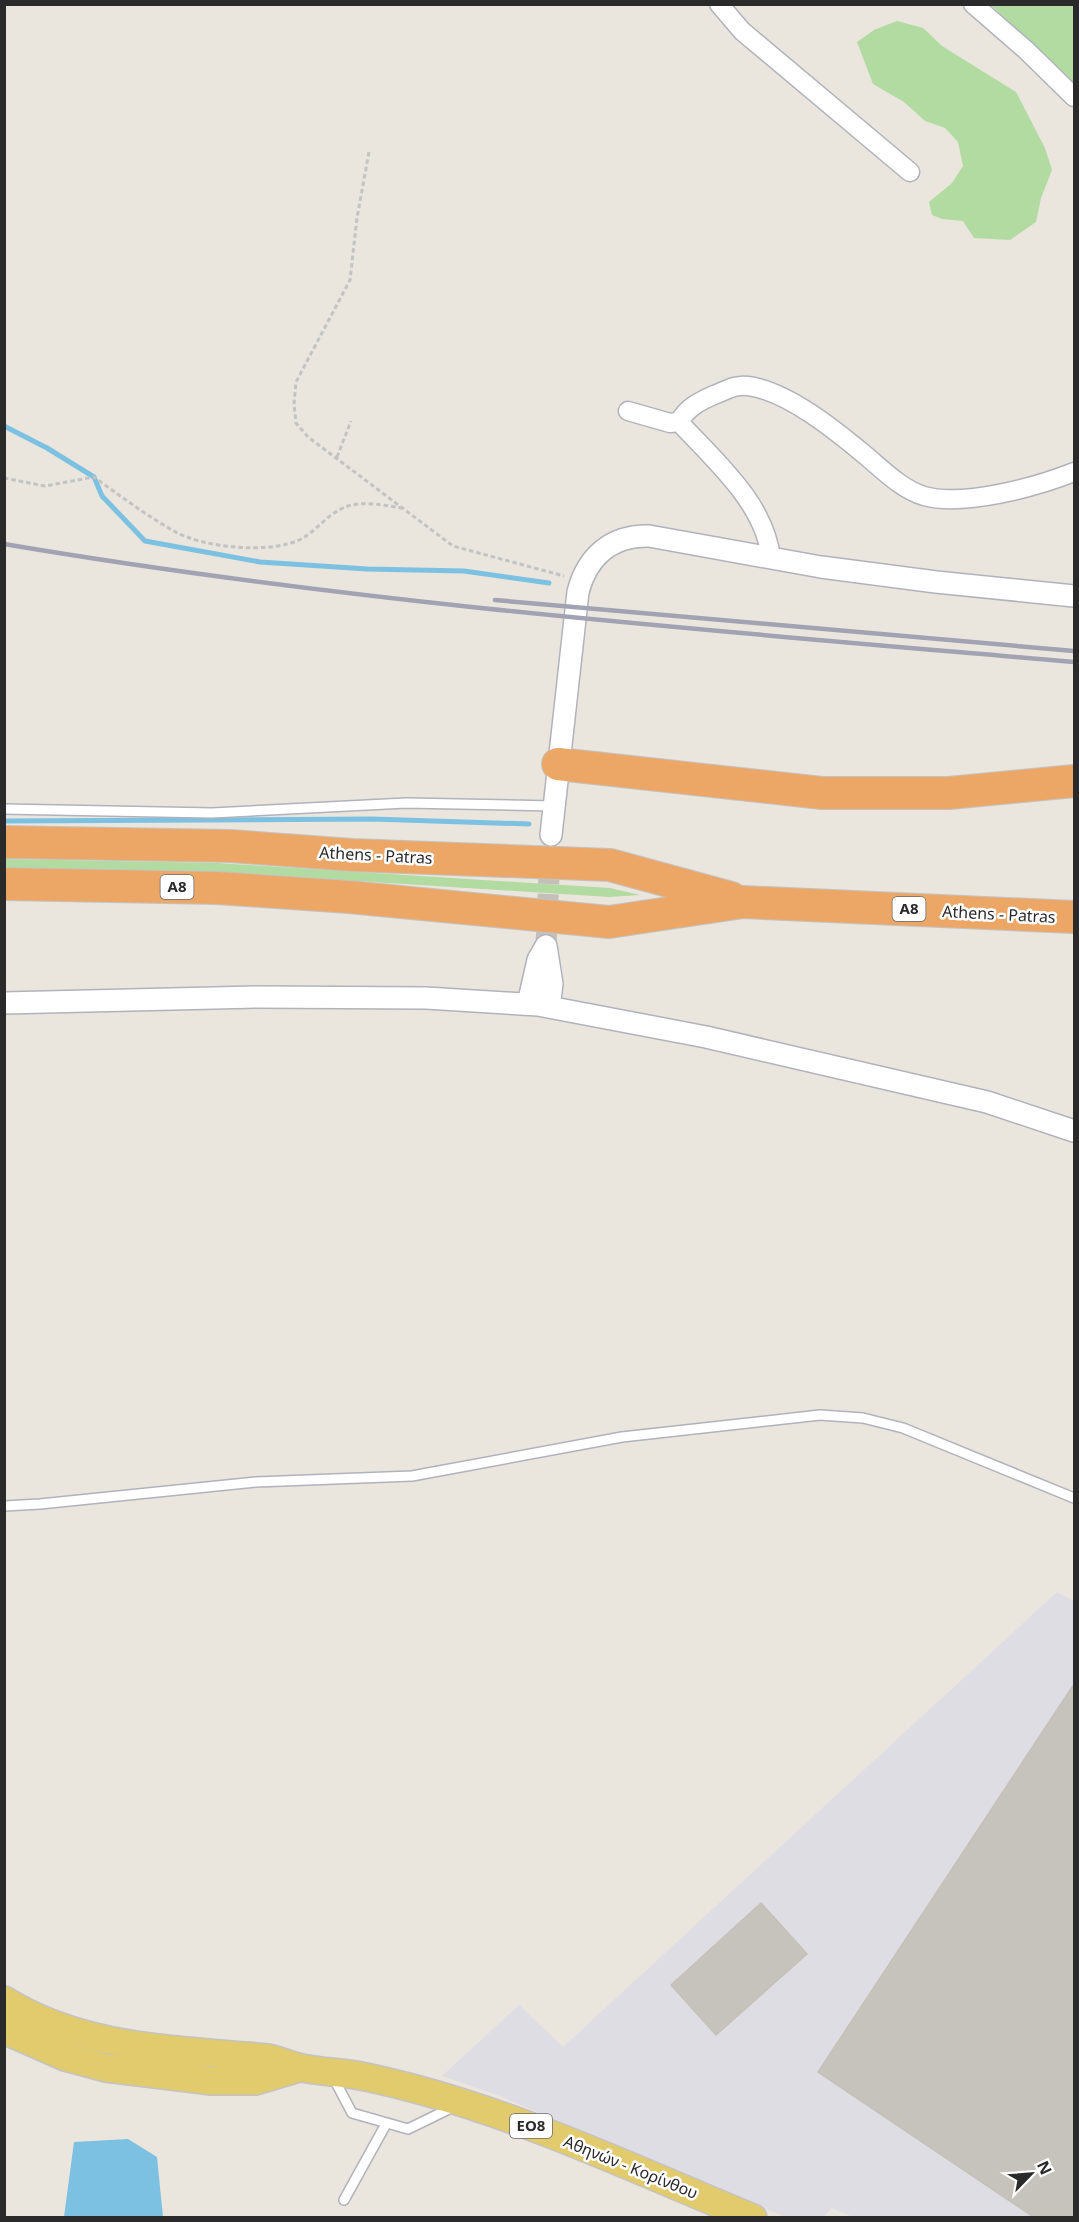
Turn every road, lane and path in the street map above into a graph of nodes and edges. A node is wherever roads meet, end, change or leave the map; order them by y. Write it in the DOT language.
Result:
graph roads {
  1 [pos="719,4"];
  2 [pos="973,4"];
  3 [pos="1074,97"];
  4 [pos="369,152"];
  5 [pos="909,172"];
  6 [pos="628,411"];
  7 [pos="351,421"];
  8 [pos="679,422"];
  9 [pos="337,457"];
  10 [pos="1074,472"];
  11 [pos="4,478"];
  12 [pos="403,508"];
  13 [pos="771,558"];
  14 [pos="581,579"];
  15 [pos="1074,596"];
  16 [pos="558,764"];
  17 [pos="1074,781"];
  18 [pos="554,806"];
  19 [pos="4,809"];
  20 [pos="551,835"];
  21 [pos="4,842"];
  22 [pos="4,884"];
  23 [pos="743,902"];
  24 [pos="1074,917"];
  25 [pos="4,1003"];
  26 [pos="1074,1131"];
  27 [pos="1074,1498"];
  28 [pos="4,1506"];
  29 [pos="4,2000"];
  30 [pos="4,2030"];
  31 [pos="299,2068"];
  32 [pos="331,2072"];
  33 [pos="463,2101"];
  34 [pos="386,2124"];
  35 [pos="344,2200"];
  36 [pos="753,2217"];
  1 -- 5 [label="street"];
  2 -- 3 [label="street"];
  4 -- 9 [label="path"];
  6 -- 8 [label="street"];
  7 -- 9 [label="path"];
  8 -- 10 [label="street"];
  8 -- 13 [label="street"];
  9 -- 12 [label="path"];
  11 -- 12 [label="path"];
  12 -- 14 [label="path"];
  13 -- 14 [label="street"];
  13 -- 15 [label="street"];
  14 -- 16 [label="street"];
  16 -- 17 [label="highway"];
  16 -- 18 [label="street"];
  18 -- 19 [label="lane"];
  18 -- 20 [label="street"];
  21 -- 23 [label="highway, Athens - Patras / Α8"];
  22 -- 23 [label="highway, Athens - Patras / Α8"];
  23 -- 24 [label="highway, Athens - Patras / Α8"];
  25 -- 26 [label="street"];
  27 -- 28 [label="lane"];
  29 -- 31 [label="main road, Αθηνών - Κορίνθου / ΕΟ8"];
  30 -- 31 [label="main road, Αθηνών - Κορίνθου / ΕΟ8"];
  31 -- 32 [label="main road, Αθηνών - Κορίνθου / ΕΟ8"];
  32 -- 33 [label="main road, Αθηνών - Κορίνθου / ΕΟ8"];
  32 -- 34 [label="lane"];
  33 -- 34 [label="lane"];
  33 -- 36 [label="main road, Αθηνών - Κορίνθου / ΕΟ8"];
  34 -- 35 [label="lane"];
}
